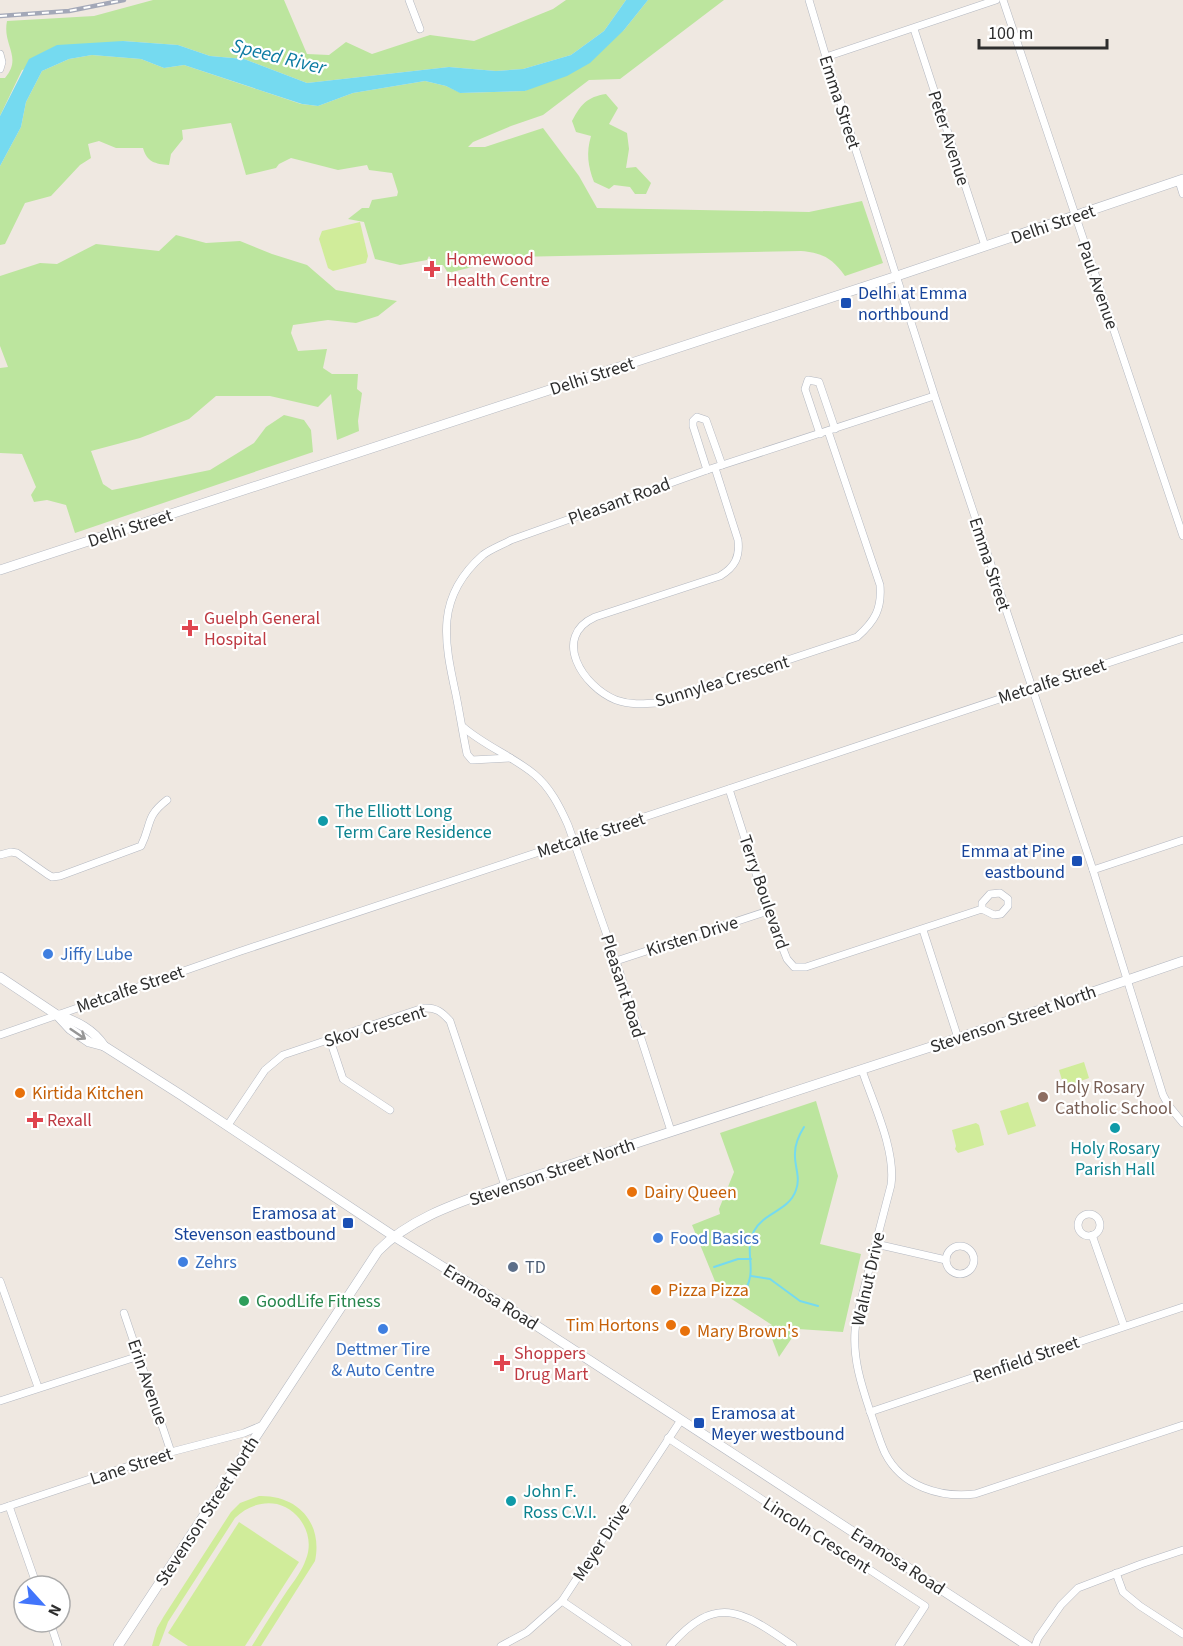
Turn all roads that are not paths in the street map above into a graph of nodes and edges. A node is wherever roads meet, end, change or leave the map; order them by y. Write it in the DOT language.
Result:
graph roads {
  1 [pos="409,0"];
  2 [pos="809,0"];
  3 [pos="996,0"];
  4 [pos="1003,0"];
  5 [pos="420,29"];
  6 [pos="914,29"];
  7 [pos="0,54"];
  8 [pos="826,57"];
  9 [pos="0,69"];
  10 [pos="1181,180"];
  11 [pos="1183,194"];
  12 [pos="1075,217"];
  13 [pos="985,246"];
  14 [pos="897,276"];
  15 [pos="934,396"];
  16 [pos="832,430"];
  17 [pos="820,434"];
  18 [pos="714,468"];
  19 [pos="1183,536"];
  20 [pos="0,570"];
  21 [pos="1183,638"];
  22 [pos="1032,688"];
  23 [pos="463,727"];
  24 [pos="510,758"];
  25 [pos="729,789"];
  26 [pos="167,800"];
  27 [pos="1183,840"];
  28 [pos="574,842"];
  29 [pos="0,855"];
  30 [pos="1093,870"];
  31 [pos="982,909"];
  32 [pos="768,911"];
  33 [pos="923,930"];
  34 [pos="616,961"];
  35 [pos="1183,961"];
  36 [pos="0,977"];
  37 [pos="1126,981"];
  38 [pos="57,1015"];
  39 [pos="0,1035"];
  40 [pos="958,1038"];
  41 [pos="330,1040"];
  42 [pos="862,1070"];
  43 [pos="390,1110"];
  44 [pos="1183,1123"];
  45 [pos="228,1125"];
  46 [pos="670,1131"];
  47 [pos="505,1186"];
  48 [pos="1092,1235"];
  49 [pos="396,1236"];
  50 [pos="876,1244"];
  51 [pos="946,1260"];
  52 [pos="0,1281"];
  53 [pos="1183,1307"];
  54 [pos="124,1313"];
  55 [pos="1124,1326"];
  56 [pos="139,1356"];
  57 [pos="39,1388"];
  58 [pos="0,1401"];
  59 [pos="870,1412"];
  60 [pos="681,1420"];
  61 [pos="263,1425"];
  62 [pos="1183,1425"];
  63 [pos="668,1438"];
  64 [pos="171,1452"];
  65 [pos="9,1506"];
  66 [pos="0,1509"];
  67 [pos="1183,1550"];
  68 [pos="1116,1573"];
  69 [pos="33,1574"];
  70 [pos="562,1601"];
  71 [pos="1183,1634"];
  72 [pos="118,1646"];
  73 [pos="501,1646"];
  74 [pos="628,1646"];
  75 [pos="670,1646"];
  76 [pos="793,1646"];
  77 [pos="899,1646"];
  78 [pos="1028,1646"];
  79 [pos="1035,1646"];
  1 -- 5 [label="street"];
  2 -- 8 [label="street, Emma Street"];
  3 -- 6 [label="street"];
  4 -- 12 [label="street, Paul Avenue"];
  6 -- 8 [label="street"];
  6 -- 13 [label="street, Peter Avenue"];
  7 -- 9 [label="street"];
  8 -- 14 [label="street, Emma Street"];
  10 -- 11 [label="street"];
  10 -- 12 [label="main road, Delhi Street"];
  12 -- 13 [label="main road, Delhi Street"];
  12 -- 19 [label="street, Paul Avenue"];
  13 -- 14 [label="main road, Delhi Street"];
  14 -- 15 [label="street, Emma Street"];
  14 -- 20 [label="main road, Delhi Street"];
  15 -- 16 [label="street, Pleasant Road"];
  15 -- 22 [label="street, Emma Street"];
  16 -- 17 [label="street, Pleasant Road"];
  16 -- 17 [label="street, Sunnylea Crescent"];
  16 -- 18 [label="street, Sunnylea Crescent"];
  17 -- 18 [label="street, Pleasant Road"];
  18 -- 18 [label="street, Sunnylea Crescent"];
  18 -- 23 [label="street, Pleasant Road"];
  21 -- 22 [label="street, Metcalfe Street"];
  22 -- 25 [label="street, Metcalfe Street"];
  22 -- 30 [label="street, Emma Street"];
  23 -- 24 [label="street, Pleasant Road"];
  23 -- 24 [label="street, Pleasant Road"];
  24 -- 28 [label="street, Pleasant Road"];
  25 -- 28 [label="street, Metcalfe Street"];
  25 -- 32 [label="street, Terry Boulevard"];
  26 -- 29 [label="street"];
  27 -- 30 [label="street"];
  28 -- 34 [label="street, Pleasant Road"];
  28 -- 38 [label="street, Metcalfe Street"];
  30 -- 37 [label="street, Emma Street"];
  31 -- 33 [label="street, Terry Boulevard"];
  32 -- 33 [label="street, Terry Boulevard"];
  32 -- 34 [label="street, Kirsten Drive"];
  33 -- 40 [label="street"];
  34 -- 46 [label="street, Pleasant Road"];
  35 -- 37 [label="main road, Stevenson Street North"];
  36 -- 38 [label="main road, Eramosa Road"];
  37 -- 40 [label="main road, Stevenson Street North"];
  37 -- 44 [label="street, Emma Street"];
  38 -- 39 [label="street, Metcalfe Street"];
  38 -- 45 [label="main road, Eramosa Road"];
  40 -- 42 [label="main road, Stevenson Street North"];
  41 -- 43 [label="street"];
  41 -- 45 [label="street, Skov Crescent"];
  41 -- 47 [label="street, Skov Crescent"];
  42 -- 46 [label="main road, Stevenson Street North"];
  42 -- 50 [label="street, Walnut Drive"];
  45 -- 49 [label="main road, Eramosa Road"];
  46 -- 47 [label="main road, Stevenson Street North"];
  47 -- 49 [label="main road, Stevenson Street North"];
  48 -- 55 [label="street"];
  49 -- 60 [label="main road, Eramosa Road"];
  49 -- 61 [label="main road, Stevenson Street North"];
  50 -- 51 [label="street"];
  50 -- 59 [label="street, Walnut Drive"];
  51 -- 51 [label="street"];
  52 -- 57 [label="street"];
  53 -- 55 [label="street, Renfield Street"];
  54 -- 56 [label="street, Erin Avenue"];
  55 -- 59 [label="street, Renfield Street"];
  56 -- 57 [label="street"];
  56 -- 64 [label="street, Erin Avenue"];
  57 -- 58 [label="street"];
  59 -- 62 [label="street, Walnut Drive"];
  60 -- 63 [label="street, Meyer Drive"];
  60 -- 78 [label="main road, Eramosa Road"];
  61 -- 64 [label="street, Lane Street"];
  61 -- 72 [label="main road, Stevenson Street North"];
  63 -- 70 [label="street, Meyer Drive"];
  63 -- 77 [label="street, Lincoln Crescent"];
  64 -- 65 [label="street, Lane Street"];
  65 -- 66 [label="street, Lane Street"];
  65 -- 69 [label="street"];
  67 -- 68 [label="street"];
  68 -- 71 [label="street"];
  68 -- 79 [label="street"];
  70 -- 73 [label="street, Meyer Drive"];
  70 -- 74 [label="street"];
  75 -- 76 [label="street"];
}
